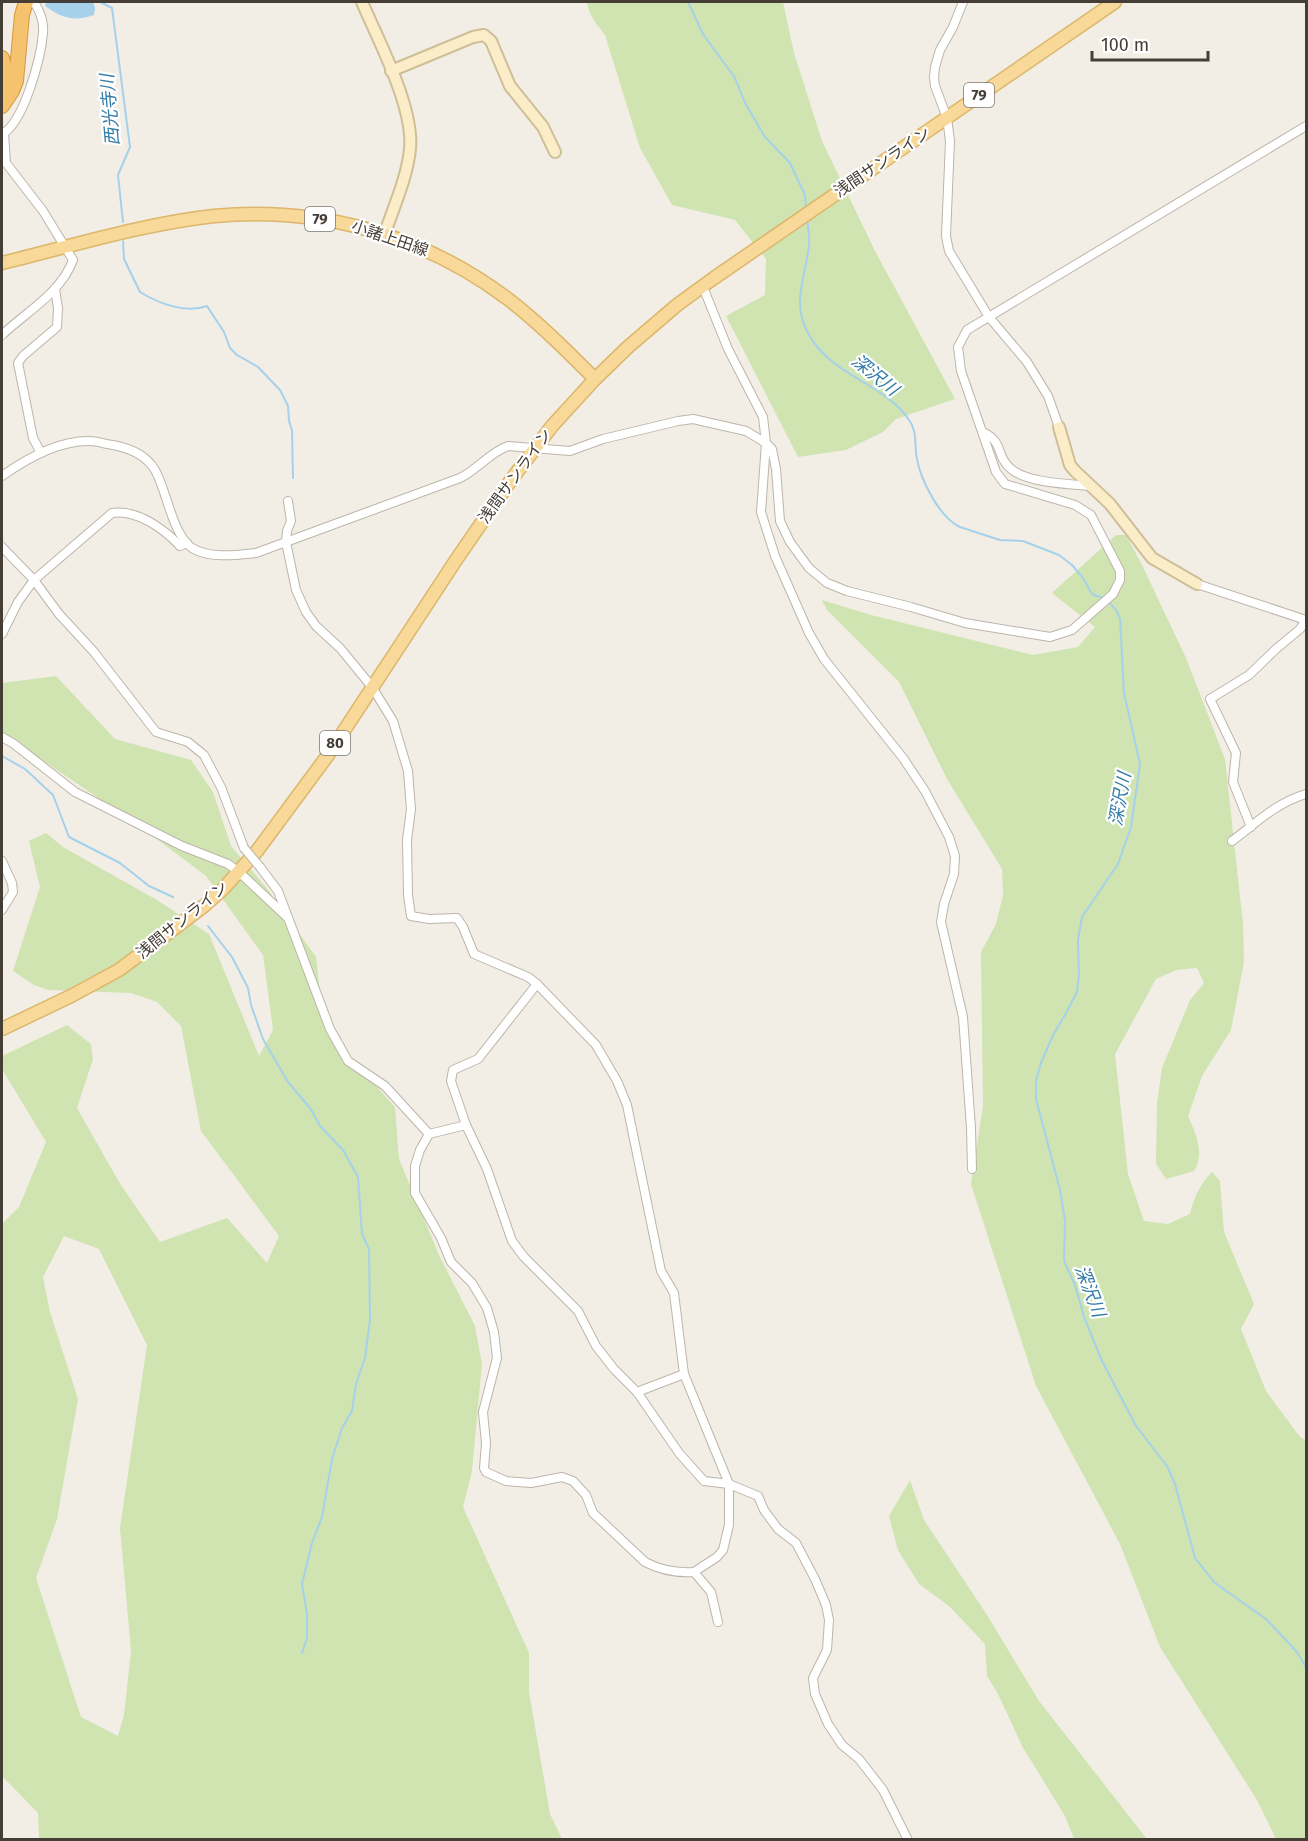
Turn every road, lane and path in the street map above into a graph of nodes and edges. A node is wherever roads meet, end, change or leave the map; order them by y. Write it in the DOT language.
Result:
graph roads {
  1 [pos="362,2"];
  2 [pos="963,2"];
  3 [pos="1116,2"];
  4 [pos="35,3"];
  5 [pos="2,58"];
  6 [pos="391,71"];
  7 [pos="2,91"];
  8 [pos="2,106"];
  9 [pos="947,118"];
  10 [pos="1306,126"];
  11 [pos="3,134"];
  12 [pos="555,152"];
  13 [pos="385,233"];
  14 [pos="66,246"];
  15 [pos="2,263"];
  16 [pos="703,287"];
  17 [pos="55,289"];
  18 [pos="989,316"];
  19 [pos="2,335"];
  20 [pos="595,379"];
  21 [pos="1059,427"];
  22 [pos="983,432"];
  23 [pos="766,443"];
  24 [pos="535,447"];
  25 [pos="41,453"];
  26 [pos="2,476"];
  27 [pos="1091,486"];
  28 [pos="288,501"];
  29 [pos="286,542"];
  30 [pos="187,543"];
  31 [pos="2,548"];
  32 [pos="34,580"];
  33 [pos="1197,584"];
  34 [pos="1306,620"];
  35 [pos="2,634"];
  36 [pos="372,687"];
  37 [pos="2,737"];
  38 [pos="1306,794"];
  39 [pos="1251,827"];
  40 [pos="1232,842"];
  41 [pos="2,861"];
  42 [pos="239,872"];
  43 [pos="2,910"];
  44 [pos="288,918"];
  45 [pos="537,984"];
  46 [pos="2,1029"];
  47 [pos="466,1125"];
  48 [pos="429,1134"];
  49 [pos="972,1169"];
  50 [pos="684,1374"];
  51 [pos="637,1392"];
  52 [pos="729,1484"];
  53 [pos="694,1572"];
  54 [pos="718,1622"];
  55 [pos="908,1839"];
  1 -- 6 [label="street"];
  2 -- 9 [label="street"];
  3 -- 9 [label="main road, 浅間サンライン / 79"];
  4 -- 8 [label="highway"];
  4 -- 11 [label="street"];
  5 -- 7 [label="highway"];
  6 -- 12 [label="street"];
  6 -- 13 [label="street"];
  9 -- 16 [label="main road, 浅間サンライン / 79"];
  9 -- 18 [label="street"];
  10 -- 18 [label="street"];
  11 -- 14 [label="street"];
  13 -- 14 [label="main road, 小諸上田線 / 79"];
  13 -- 20 [label="main road, 小諸上田線 / 79"];
  14 -- 15 [label="main road, 小諸上田線 / 79"];
  14 -- 17 [label="street"];
  16 -- 20 [label="main road, 浅間サンライン / 79"];
  16 -- 23 [label="street"];
  17 -- 19 [label="street"];
  17 -- 25 [label="street"];
  18 -- 21 [label="street"];
  18 -- 22 [label="street"];
  20 -- 24 [label="main road, 浅間サンライン / 80"];
  21 -- 27 [label="street"];
  22 -- 23 [label="street"];
  22 -- 27 [label="street"];
  23 -- 24 [label="street"];
  23 -- 49 [label="street"];
  24 -- 29 [label="street"];
  24 -- 36 [label="main road, 浅間サンライン / 80"];
  25 -- 26 [label="street"];
  25 -- 30 [label="street"];
  27 -- 33 [label="street"];
  28 -- 29 [label="street"];
  29 -- 30 [label="street"];
  29 -- 36 [label="street"];
  30 -- 32 [label="street"];
  31 -- 32 [label="street"];
  32 -- 35 [label="street"];
  32 -- 44 [label="street, bridge"];
  33 -- 34 [label="street"];
  34 -- 39 [label="street"];
  36 -- 42 [label="main road, 浅間サンライン / 80"];
  36 -- 45 [label="street"];
  37 -- 42 [label="street"];
  38 -- 39 [label="street"];
  39 -- 40 [label="street"];
  41 -- 43 [label="street"];
  42 -- 44 [label="street"];
  42 -- 46 [label="main road, 浅間サンライン / 80"];
  44 -- 48 [label="street"];
  45 -- 47 [label="street"];
  45 -- 50 [label="street"];
  47 -- 48 [label="street"];
  47 -- 51 [label="street"];
  48 -- 53 [label="street"];
  50 -- 51 [label="street"];
  50 -- 52 [label="street"];
  51 -- 52 [label="street"];
  52 -- 53 [label="street"];
  52 -- 55 [label="street"];
  53 -- 54 [label="street"];
}
